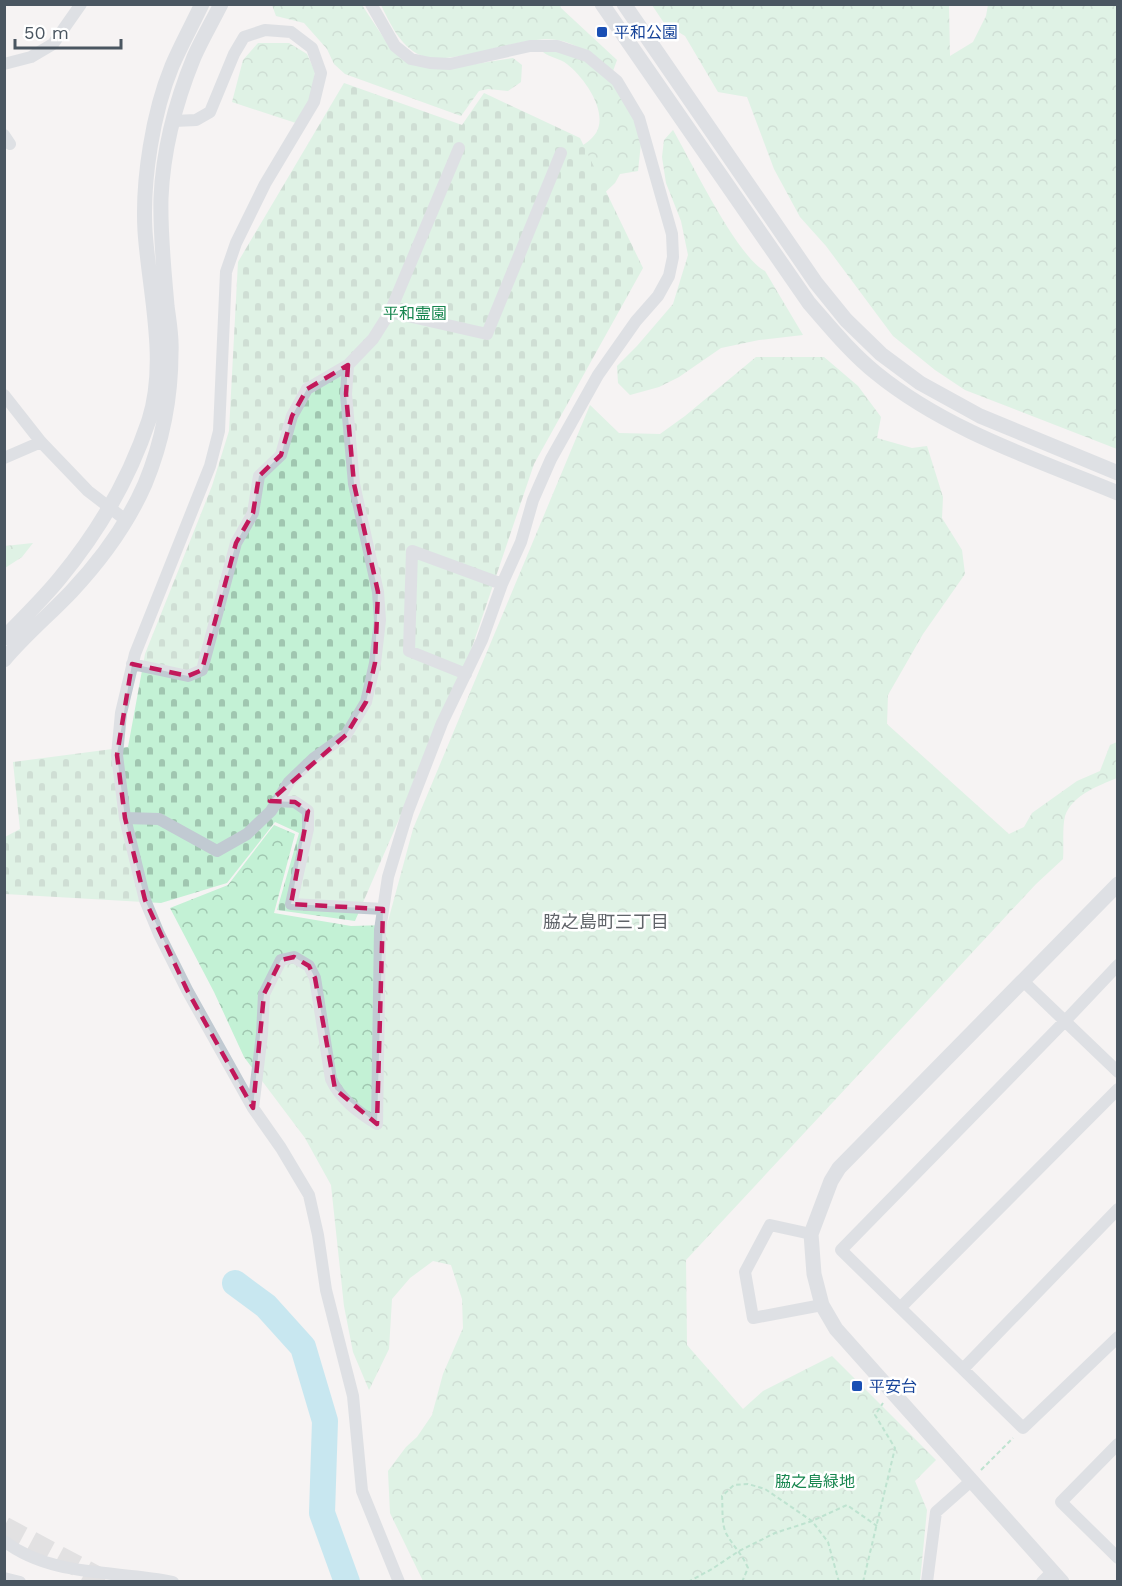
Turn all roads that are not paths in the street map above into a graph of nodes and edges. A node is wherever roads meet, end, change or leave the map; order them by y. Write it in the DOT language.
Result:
graph roads {
  1 [pos="81,4"];
  2 [pos="202,4"];
  3 [pos="221,4"];
  4 [pos="371,4"];
  5 [pos="602,4"];
  6 [pos="624,4"];
  7 [pos="4,64"];
  8 [pos="174,122"];
  9 [pos="459,148"];
  10 [pos="561,153"];
  11 [pos="390,312"];
  12 [pos="348,365"];
  13 [pos="4,395"];
  14 [pos="42,442"];
  15 [pos="4,458"];
  16 [pos="1118,473"];
  17 [pos="1118,493"];
  18 [pos="110,507"];
  19 [pos="127,521"];
  20 [pos="502,584"];
  21 [pos="4,638"];
  22 [pos="4,660"];
  23 [pos="132,664"];
  24 [pos="466,674"];
  25 [pos="277,801"];
  26 [pos="125,818"];
  27 [pos="1118,884"];
  28 [pos="383,909"];
  29 [pos="1118,965"];
  30 [pos="1022,980"];
  31 [pos="1066,1020"];
  32 [pos="1118,1072"];
  33 [pos="1118,1089"];
  34 [pos="253,1108"];
  35 [pos="1118,1209"];
  36 [pos="811,1234"];
  37 [pos="822,1305"];
  38 [pos="901,1308"];
  39 [pos="1118,1336"];
  40 [pos="963,1368"];
  41 [pos="1118,1444"];
  42 [pos="970,1481"];
  43 [pos="4,1541"];
  44 [pos="1118,1558"];
  45 [pos="4,1578"];
  46 [pos="1052,1578"];
  47 [pos="20,1581"];
  48 [pos="173,1581"];
  49 [pos="399,1581"];
  50 [pos="927,1581"];
  1 -- 7 [label="street"];
  2 -- 18 [label="street"];
  3 -- 8 [label="street"];
  4 -- 20 [label="street"];
  5 -- 17 [label="street"];
  6 -- 16 [label="street"];
  8 -- 19 [label="street"];
  8 -- 23 [label="street"];
  9 -- 11 [label="street"];
  10 -- 11 [label="street"];
  11 -- 12 [label="street"];
  12 -- 23 [label="street"];
  12 -- 25 [label="street"];
  13 -- 14 [label="street"];
  14 -- 15 [label="street"];
  14 -- 18 [label="street"];
  18 -- 19 [label="street"];
  18 -- 21 [label="street"];
  19 -- 22 [label="street"];
  20 -- 24 [label="street"];
  20 -- 24 [label="street"];
  23 -- 26 [label="street"];
  24 -- 28 [label="street"];
  25 -- 26 [label="street"];
  25 -- 28 [label="street"];
  26 -- 34 [label="street"];
  27 -- 30 [label="street"];
  28 -- 34 [label="street"];
  29 -- 31 [label="street"];
  30 -- 31 [label="street"];
  30 -- 36 [label="street"];
  31 -- 32 [label="street"];
  31 -- 38 [label="street"];
  33 -- 38 [label="street"];
  34 -- 49 [label="street"];
  35 -- 40 [label="street"];
  36 -- 37 [label="street"];
  36 -- 37 [label="street"];
  37 -- 42 [label="street"];
  38 -- 40 [label="street"];
  39 -- 40 [label="street"];
  41 -- 44 [label="street"];
  42 -- 46 [label="street"];
  42 -- 50 [label="street"];
  43 -- 48 [label="street"];
  45 -- 47 [label="street"];
}
